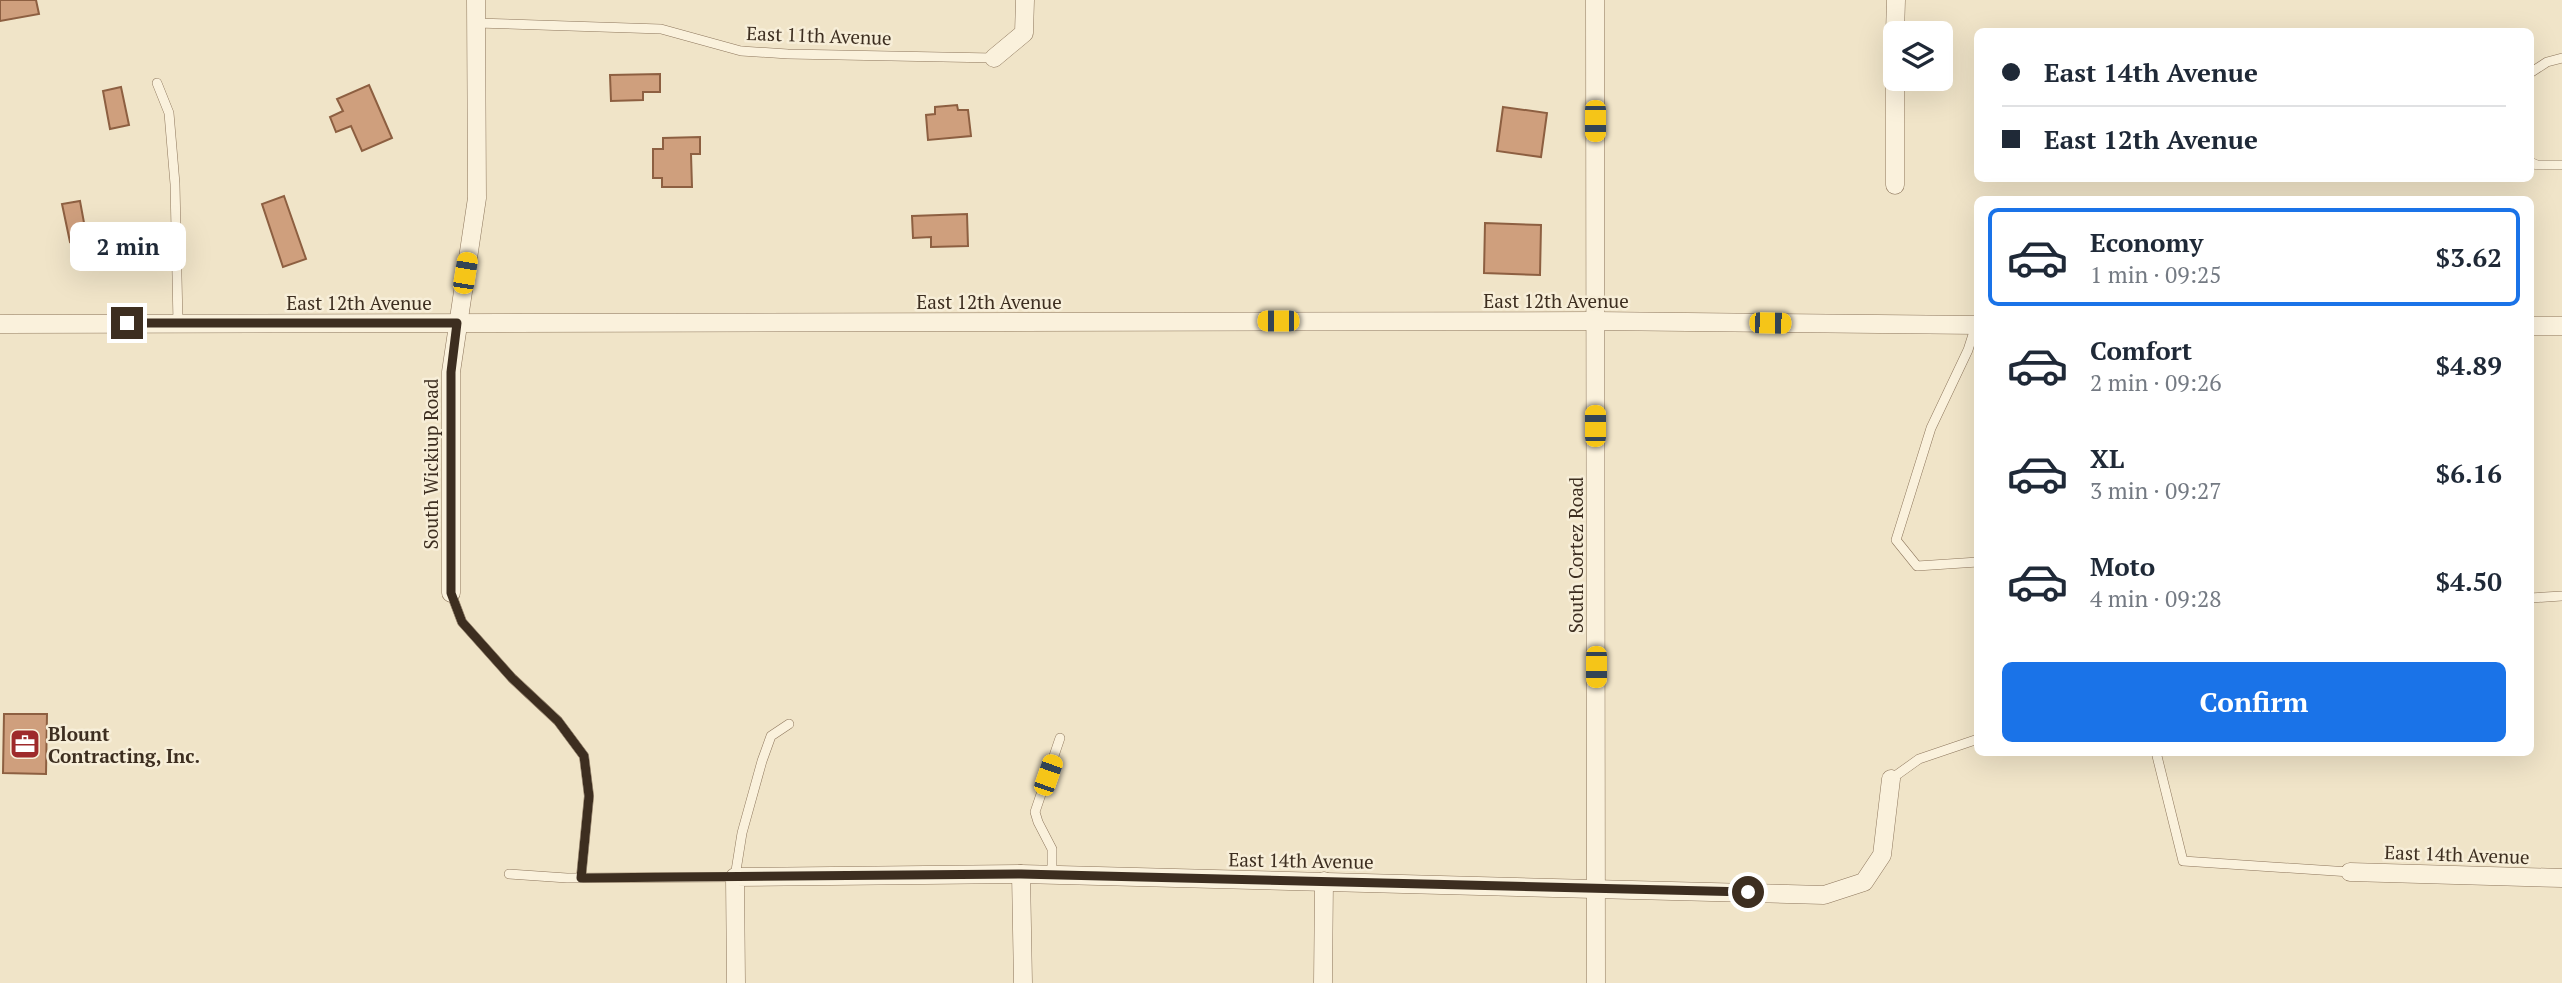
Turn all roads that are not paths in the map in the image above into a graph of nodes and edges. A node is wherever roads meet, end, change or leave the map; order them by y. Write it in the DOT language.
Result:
graph roads {
  1 [pos="476,0"];
  2 [pos="1025,0"];
  3 [pos="1595,0"];
  4 [pos="1896,0"];
  5 [pos="1895,21"];
  6 [pos="476,23"];
  7 [pos="995,58"];
  8 [pos="2562,58"];
  9 [pos="2534,70"];
  10 [pos="157,83"];
  11 [pos="1895,91"];
  12 [pos="2534,164"];
  13 [pos="2562,165"];
  14 [pos="1895,185"];
  15 [pos="1595,321"];
  16 [pos="178,323"];
  17 [pos="457,323"];
  18 [pos="0,324"];
  19 [pos="1974,325"];
  20 [pos="2534,326"];
  21 [pos="2562,326"];
  22 [pos="1974,333"];
  23 [pos="1974,562"];
  24 [pos="451,593"];
  25 [pos="2562,596"];
  26 [pos="2534,598"];
  27 [pos="789,724"];
  28 [pos="1060,738"];
  29 [pos="1974,740"];
  30 [pos="2157,756"];
  31 [pos="1891,779"];
  32 [pos="2350,872"];
  33 [pos="509,874"];
  34 [pos="1021,874"];
  35 [pos="1052,875"];
  36 [pos="735,877"];
  37 [pos="581,878"];
  38 [pos="2562,878"];
  39 [pos="1324,881"];
  40 [pos="1596,888"];
  41 [pos="736,983"];
  42 [pos="1023,983"];
  43 [pos="1323,983"];
  44 [pos="1596,983"];
  1 -- 6 [label="street, South Wickiup Road"];
  2 -- 7 [label="street"];
  3 -- 15 [label="street, South Cortez Road"];
  4 -- 5 [label="street"];
  6 -- 7 [label="lane, East 11th Avenue"];
  6 -- 17 [label="street, South Wickiup Road"];
  8 -- 9 [label="lane"];
  10 -- 16 [label="lane"];
  11 -- 14 [label="street"];
  12 -- 13 [label="lane"];
  15 -- 17 [label="street, East 12th Avenue"];
  15 -- 19 [label="street, East 12th Avenue"];
  15 -- 40 [label="street, South Cortez Road"];
  16 -- 17 [label="street, East 12th Avenue"];
  16 -- 18 [label="street, East 12th Avenue"];
  17 -- 24 [label="street, South Wickiup Road"];
  20 -- 21 [label="street"];
  22 -- 23 [label="lane"];
  24 -- 37 [label="lane, South Wickiup Road"];
  25 -- 26 [label="lane"];
  27 -- 36 [label="lane"];
  28 -- 35 [label="lane"];
  29 -- 31 [label="lane"];
  30 -- 32 [label="lane"];
  31 -- 40 [label="street, East 14th Avenue"];
  32 -- 38 [label="street, East 14th Avenue"];
  33 -- 37 [label="lane"];
  34 -- 35 [label="street, East 14th Avenue"];
  34 -- 36 [label="street, East 14th Avenue"];
  34 -- 42 [label="street"];
  35 -- 39 [label="street, East 14th Avenue"];
  36 -- 37 [label="lane"];
  36 -- 41 [label="street"];
  39 -- 40 [label="street, East 14th Avenue"];
  39 -- 43 [label="street"];
  40 -- 44 [label="street, South Cortez Road"];
}
